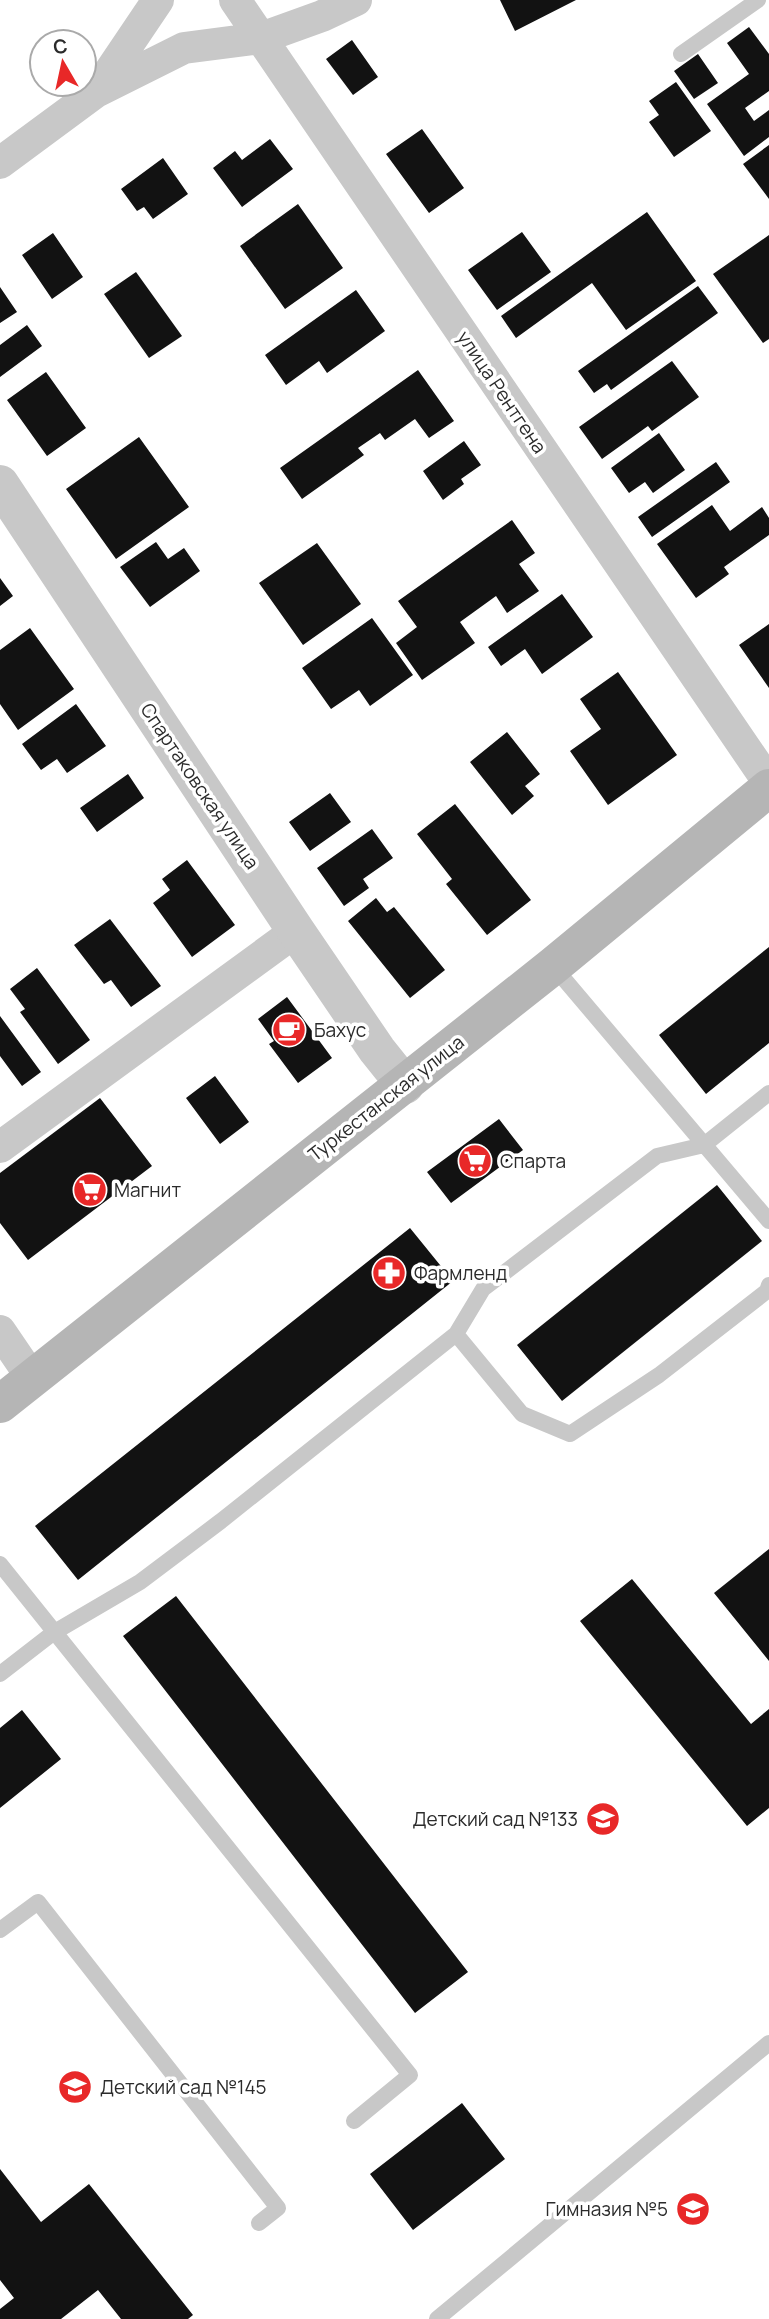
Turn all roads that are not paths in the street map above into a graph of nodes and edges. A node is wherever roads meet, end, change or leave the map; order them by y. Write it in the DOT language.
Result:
graph roads {
  1 [pos="158,0"];
  2 [pos="235,0"];
  3 [pos="356,0"];
  4 [pos="758,0"];
  5 [pos="261,38"];
  6 [pos="681,54"];
  7 [pos="98,89"];
  8 [pos="98,91"];
  9 [pos="88,98"];
  10 [pos="0,163"];
  11 [pos="0,484"];
  12 [pos="769,786"];
  13 [pos="296,931"];
  14 [pos="553,966"];
  15 [pos="405,1084"];
  16 [pos="769,1093"];
  17 [pos="704,1144"];
  18 [pos="0,1147"];
  19 [pos="769,1221"];
  20 [pos="769,1285"];
  21 [pos="0,1332"];
  22 [pos="456,1334"];
  23 [pos="32,1378"];
  24 [pos="0,1404"];
  25 [pos="0,1564"];
  26 [pos="53,1633"];
  27 [pos="0,1674"];
  28 [pos="0,1930"];
  29 [pos="769,2043"];
  30 [pos="354,2120"];
  31 [pos="259,2223"];
  32 [pos="436,2319"];
  1 -- 7 [label="street"];
  2 -- 5 [label="street, улица Рентгена"];
  3 -- 5 [label="street"];
  4 -- 6 [label="lane"];
  5 -- 8 [label="street"];
  5 -- 12 [label="street, улица Рентгена"];
  9 -- 10 [label="street"];
  11 -- 13 [label="street, Спартаковская улица"];
  12 -- 14 [label="main road, Туркестанская улица"];
  13 -- 15 [label="street, Спартаковская улица"];
  13 -- 18 [label="street"];
  14 -- 15 [label="main road, Туркестанская улица"];
  14 -- 17 [label="lane"];
  15 -- 23 [label="main road, Туркестанская улица"];
  16 -- 17 [label="lane"];
  17 -- 19 [label="lane"];
  17 -- 22 [label="lane"];
  20 -- 22 [label="lane"];
  21 -- 23 [label="street"];
  22 -- 26 [label="lane"];
  23 -- 24 [label="main road, Туркестанская улица"];
  25 -- 26 [label="lane"];
  26 -- 27 [label="lane"];
  26 -- 30 [label="lane"];
  28 -- 31 [label="lane"];
  29 -- 32 [label="lane"];
}
